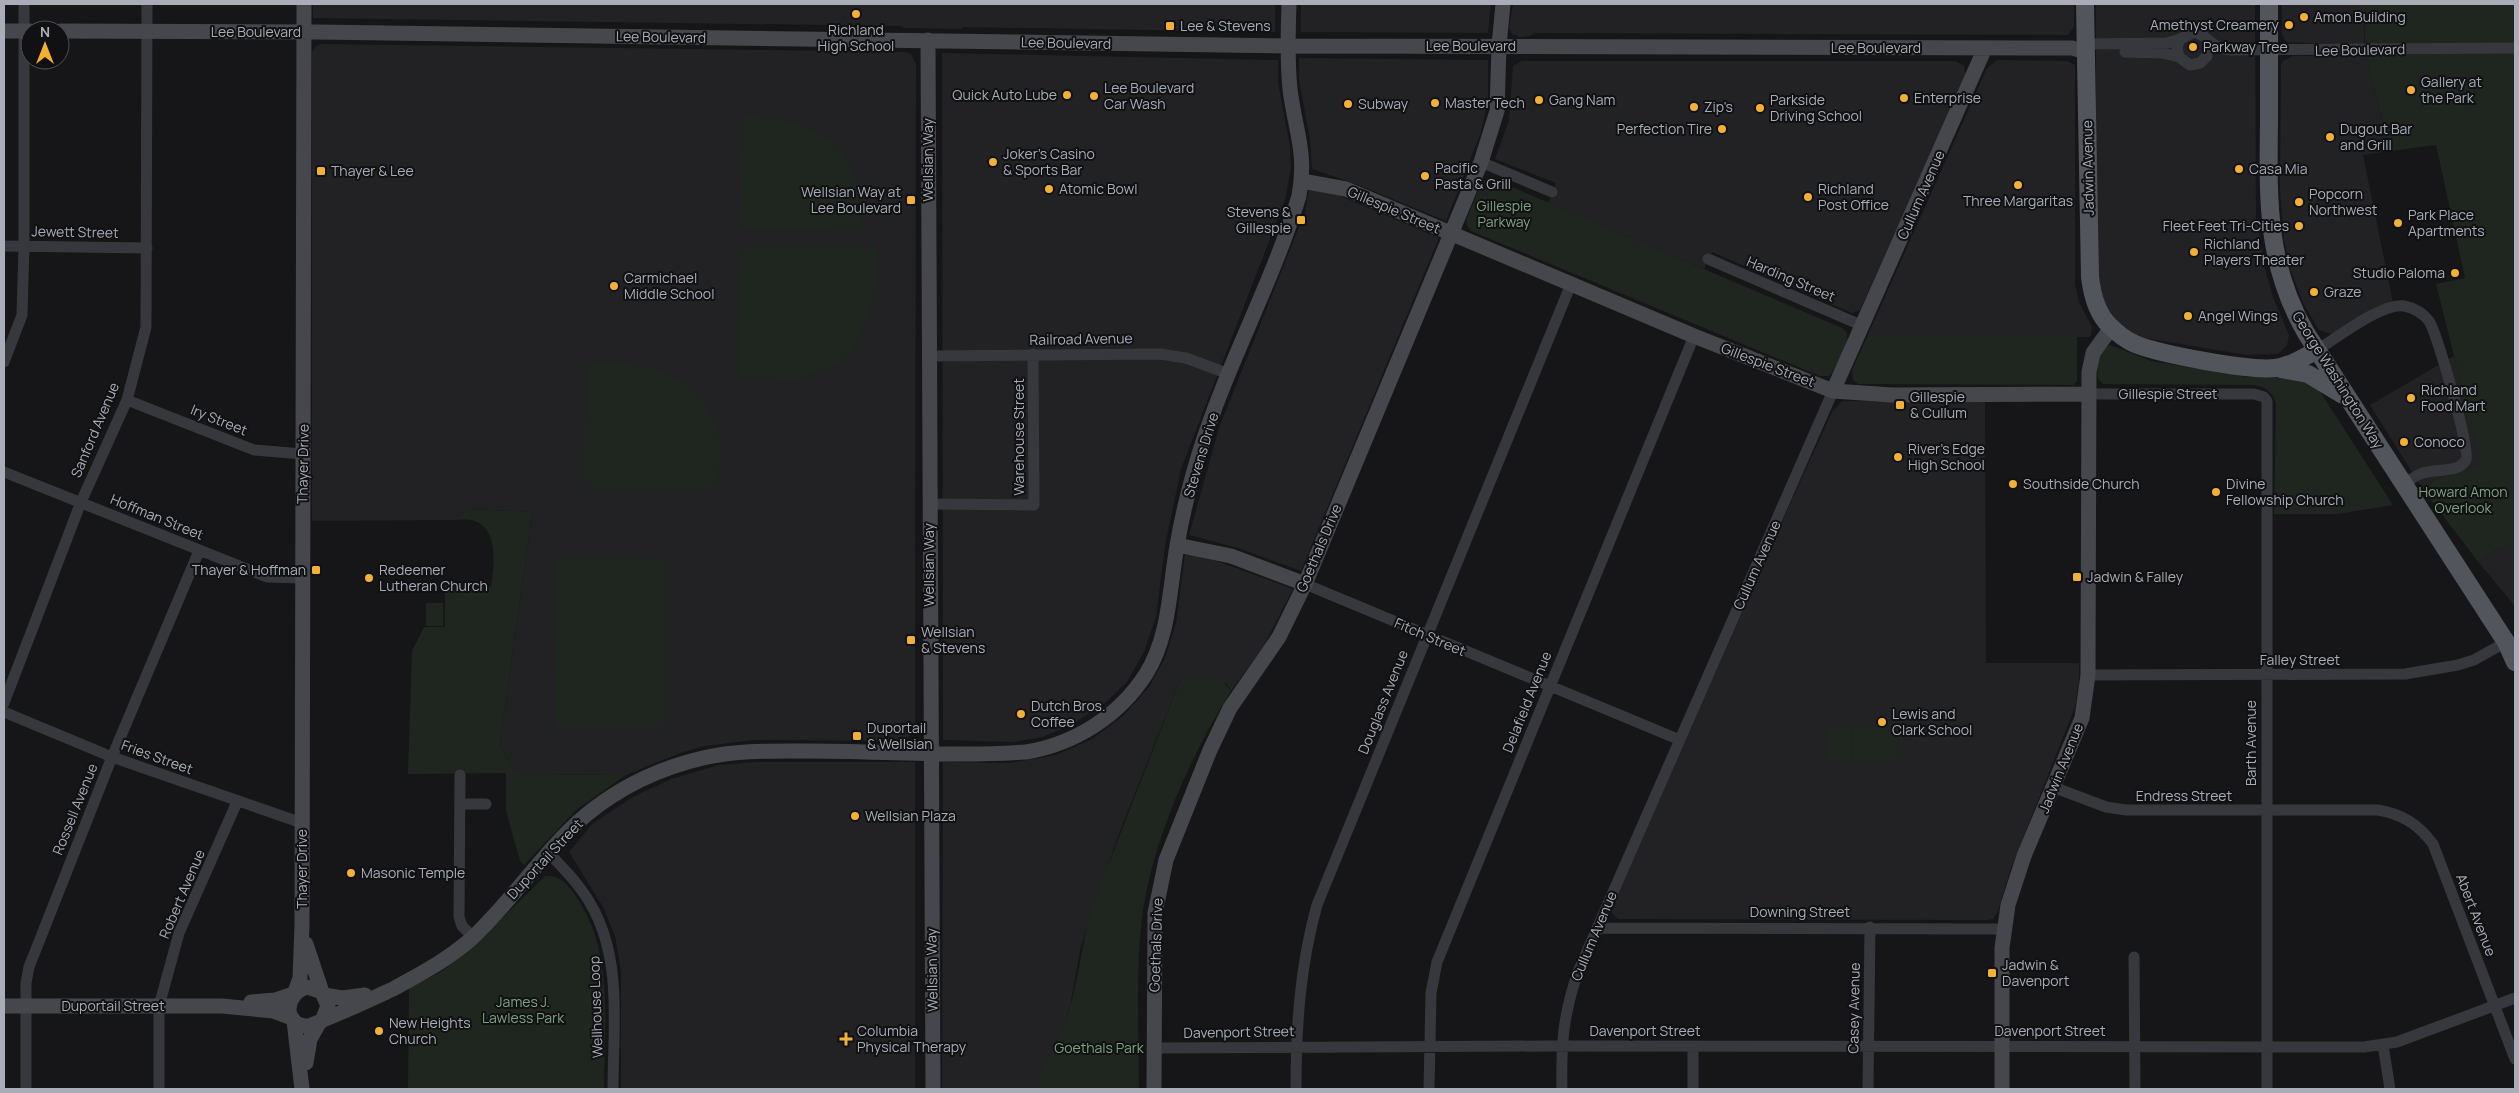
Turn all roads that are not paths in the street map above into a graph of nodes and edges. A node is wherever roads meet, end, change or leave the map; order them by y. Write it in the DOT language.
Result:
graph roads {
  1 [pos="24,4"];
  2 [pos="147,4"];
  3 [pos="304,4"];
  4 [pos="1289,4"];
  5 [pos="1504,4"];
  6 [pos="2085,4"];
  7 [pos="2269,4"];
  8 [pos="26,20"];
  9 [pos="4,31"];
  10 [pos="20,31"];
  11 [pos="70,31"];
  12 [pos="146,31"];
  13 [pos="304,32"];
  14 [pos="2180,39"];
  15 [pos="928,40"];
  16 [pos="2208,41"];
  17 [pos="1288,46"];
  18 [pos="1499,46"];
  19 [pos="1985,48"];
  20 [pos="2081,48"];
  21 [pos="2515,48"];
  22 [pos="2269,50"];
  23 [pos="2179,57"];
  24 [pos="26,70"];
  25 [pos="1481,162"];
  26 [pos="1302,181"];
  27 [pos="1552,192"];
  28 [pos="1450,234"];
  29 [pos="4,246"];
  30 [pos="24,246"];
  31 [pos="146,248"];
  32 [pos="1708,259"];
  33 [pos="1571,284"];
  34 [pos="1863,326"];
  35 [pos="2111,328"];
  36 [pos="1694,336"];
  37 [pos="2316,350"];
  38 [pos="1033,354"];
  39 [pos="930,356"];
  40 [pos="4,362"];
  41 [pos="2274,368"];
  42 [pos="1229,374"];
  43 [pos="1833,391"];
  44 [pos="2088,394"];
  45 [pos="2264,398"];
  46 [pos="127,400"];
  47 [pos="2349,400"];
  48 [pos="303,454"];
  49 [pos="4,472"];
  50 [pos="2404,484"];
  51 [pos="81,502"];
  52 [pos="929,504"];
  53 [pos="1177,545"];
  54 [pos="199,551"];
  55 [pos="302,578"];
  56 [pos="1305,584"];
  57 [pos="1426,635"];
  58 [pos="2511,640"];
  59 [pos="2515,662"];
  60 [pos="2088,675"];
  61 [pos="2266,675"];
  62 [pos="1550,687"];
  63 [pos="4,703"];
  64 [pos="4,712"];
  65 [pos="1680,740"];
  66 [pos="930,753"];
  67 [pos="112,757"];
  68 [pos="460,775"];
  69 [pos="2053,788"];
  70 [pos="237,802"];
  71 [pos="460,804"];
  72 [pos="486,804"];
  73 [pos="2378,810"];
  74 [pos="2266,811"];
  75 [pos="302,823"];
  76 [pos="549,853"];
  77 [pos="302,925"];
  78 [pos="1870,927"];
  79 [pos="1597,928"];
  80 [pos="2004,929"];
  81 [pos="472,937"];
  82 [pos="2134,957"];
  83 [pos="413,978"];
  84 [pos="294,993"];
  85 [pos="323,994"];
  86 [pos="2515,998"];
  87 [pos="4,1006"];
  88 [pos="159,1006"];
  89 [pos="222,1006"];
  90 [pos="2494,1006"];
  91 [pos="26,1007"];
  92 [pos="293,1019"];
  93 [pos="320,1022"];
  94 [pos="2383,1045"];
  95 [pos="1296,1046"];
  96 [pos="1562,1046"];
  97 [pos="1693,1046"];
  98 [pos="2002,1046"];
  99 [pos="2135,1046"];
  100 [pos="1429,1047"];
  101 [pos="1868,1047"];
  102 [pos="2267,1047"];
  103 [pos="1154,1048"];
  104 [pos="2515,1059"];
  105 [pos="26,1089"];
  106 [pos="159,1089"];
  107 [pos="302,1089"];
  108 [pos="613,1089"];
  109 [pos="933,1089"];
  110 [pos="1154,1089"];
  111 [pos="1296,1089"];
  112 [pos="1429,1089"];
  113 [pos="1562,1089"];
  114 [pos="1693,1089"];
  115 [pos="1868,1089"];
  116 [pos="2002,1089"];
  117 [pos="2135,1089"];
  118 [pos="2267,1089"];
  119 [pos="2390,1089"];
  1 -- 8 [label="street"];
  2 -- 12 [label="street, Sanford Avenue"];
  3 -- 13 [label="street, Thayer Drive"];
  4 -- 17 [label="street, Stevens Drive"];
  5 -- 18 [label="street, Goethals Drive"];
  6 -- 20 [label="main road, Jadwin Avenue"];
  7 -- 22 [label="main road, George Washington Way"];
  9 -- 10 [label="street"];
  11 -- 12 [label="street, Lee Boulevard"];
  12 -- 13 [label="street, Lee Boulevard"];
  12 -- 31 [label="street, Sanford Avenue"];
  13 -- 15 [label="street, Lee Boulevard"];
  13 -- 48 [label="street, Thayer Drive"];
  14 -- 16 [label="street, Lee Boulevard"];
  14 -- 20 [label="street, Lee Boulevard"];
  14 -- 23 [label="street"];
  15 -- 17 [label="street, Lee Boulevard"];
  15 -- 39 [label="street, Wellsian Way"];
  16 -- 22 [label="street, Lee Boulevard"];
  16 -- 23 [label="street, Lee Boulevard"];
  17 -- 18 [label="street, Lee Boulevard"];
  17 -- 26 [label="street, Stevens Drive"];
  18 -- 19 [label="street, Lee Boulevard"];
  18 -- 25 [label="street, Goethals Drive"];
  19 -- 20 [label="street, Lee Boulevard"];
  19 -- 34 [label="street, Cullum Avenue"];
  20 -- 23 [label="street, Lee Boulevard"];
  20 -- 35 [label="main road, Jadwin Avenue"];
  21 -- 22 [label="street, Lee Boulevard"];
  22 -- 37 [label="main road, George Washington Way"];
  24 -- 30 [label="street"];
  25 -- 27 [label="street"];
  25 -- 28 [label="street, Goethals Drive"];
  26 -- 28 [label="street, Gillespie Street"];
  26 -- 42 [label="street, Stevens Drive"];
  28 -- 33 [label="street, Gillespie Street"];
  28 -- 56 [label="street, Goethals Drive"];
  29 -- 30 [label="street, Jewett Street"];
  30 -- 31 [label="street, Jewett Street"];
  30 -- 40 [label="street"];
  31 -- 46 [label="street, Sanford Avenue"];
  32 -- 34 [label="street, Harding Street"];
  33 -- 36 [label="street, Gillespie Street"];
  33 -- 57 [label="street, Douglass Avenue"];
  34 -- 43 [label="street, Cullum Avenue"];
  35 -- 41 [label="main road, Jadwin Avenue"];
  35 -- 44 [label="street, Jadwin Avenue"];
  36 -- 43 [label="street, Gillespie Street"];
  36 -- 62 [label="street, Delafield Avenue"];
  37 -- 41 [label="main road, Jadwin Avenue"];
  37 -- 47 [label="main road, George Washington Way"];
  37 -- 50 [label="street"];
  38 -- 39 [label="street, Railroad Avenue"];
  38 -- 42 [label="street, Railroad Avenue"];
  38 -- 52 [label="street, Warehouse Street"];
  39 -- 52 [label="street, Wellsian Way"];
  41 -- 47 [label="main road"];
  42 -- 53 [label="street, Stevens Drive"];
  43 -- 44 [label="street, Gillespie Street"];
  43 -- 65 [label="street, Cullum Avenue"];
  44 -- 45 [label="street, Gillespie Street"];
  44 -- 60 [label="street, Jadwin Avenue"];
  45 -- 61 [label="street, Barth Avenue"];
  46 -- 48 [label="street, Iry Street"];
  46 -- 51 [label="street, Sanford Avenue"];
  47 -- 50 [label="main road, George Washington Way"];
  48 -- 55 [label="street, Thayer Drive"];
  49 -- 51 [label="street, Hoffman Street"];
  50 -- 58 [label="main road, George Washington Way"];
  51 -- 54 [label="street, Hoffman Street"];
  51 -- 63 [label="street, Sanford Avenue"];
  52 -- 66 [label="street, Wellsian Way"];
  53 -- 56 [label="street, Fitch Street"];
  53 -- 66 [label="street, Stevens Drive"];
  54 -- 55 [label="street, Hoffman Street"];
  54 -- 67 [label="street, Rossell Avenue"];
  55 -- 75 [label="street, Thayer Drive"];
  56 -- 57 [label="street, Fitch Street"];
  56 -- 103 [label="street, Goethals Drive"];
  57 -- 62 [label="street, Fitch Street"];
  57 -- 95 [label="street, Douglass Avenue"];
  58 -- 59 [label="main road, George Washington Way"];
  58 -- 61 [label="street, Falley Street"];
  60 -- 61 [label="street, Falley Street"];
  60 -- 69 [label="street, Jadwin Avenue"];
  61 -- 74 [label="street, Barth Avenue"];
  62 -- 65 [label="street, Fitch Street"];
  62 -- 100 [label="street, Delafield Avenue"];
  64 -- 67 [label="street, Fries Street"];
  65 -- 79 [label="street, Cullum Avenue"];
  66 -- 76 [label="street, Duportail Street"];
  66 -- 109 [label="street, Wellsian Way"];
  67 -- 70 [label="street, Fries Street"];
  67 -- 91 [label="street, Rossell Avenue"];
  68 -- 71 [label="street"];
  69 -- 74 [label="street, Endress Street"];
  69 -- 80 [label="street, Jadwin Avenue"];
  70 -- 75 [label="street, Fries Street"];
  70 -- 88 [label="street, Robert Avenue"];
  71 -- 72 [label="street"];
  71 -- 81 [label="street"];
  73 -- 74 [label="street, Endress Street"];
  73 -- 90 [label="street, Abert Avenue"];
  74 -- 102 [label="street, Barth Avenue"];
  75 -- 77 [label="street, Thayer Drive"];
  76 -- 81 [label="street, Duportail Street"];
  76 -- 108 [label="street, Wellhouse Loop"];
  77 -- 84 [label="street, Thayer Drive"];
  77 -- 85 [label="street, Thayer Drive"];
  78 -- 79 [label="street, Downing Street"];
  78 -- 80 [label="street, Downing Street"];
  78 -- 101 [label="street, Casey Avenue"];
  79 -- 96 [label="street, Cullum Avenue"];
  80 -- 98 [label="street, Jadwin Avenue"];
  81 -- 83 [label="street, Duportail Street"];
  82 -- 99 [label="street"];
  83 -- 85 [label="street, Duportail Street"];
  83 -- 93 [label="street, Duportail Street"];
  84 -- 85 [label="street"];
  84 -- 89 [label="street, Duportail Street"];
  84 -- 92 [label="street"];
  85 -- 93 [label="street"];
  86 -- 90 [label="street, Davenport Street"];
  87 -- 91 [label="street, Duportail Street"];
  88 -- 89 [label="street, Duportail Street"];
  88 -- 91 [label="street, Duportail Street"];
  88 -- 106 [label="street, Robert Avenue"];
  89 -- 92 [label="street, Duportail Street"];
  90 -- 94 [label="street, Davenport Street"];
  90 -- 104 [label="street, Abert Avenue"];
  91 -- 105 [label="street, Rossell Avenue"];
  92 -- 93 [label="street"];
  92 -- 107 [label="street"];
  93 -- 107 [label="street"];
  94 -- 102 [label="street, Davenport Street"];
  94 -- 119 [label="street"];
  95 -- 100 [label="street, Davenport Street"];
  95 -- 103 [label="street, Davenport Street"];
  95 -- 111 [label="street, Douglass Avenue"];
  96 -- 97 [label="street, Davenport Street"];
  96 -- 100 [label="street, Davenport Street"];
  96 -- 113 [label="street, Cullum Avenue"];
  97 -- 101 [label="street, Davenport Street"];
  97 -- 114 [label="street"];
  98 -- 99 [label="street, Davenport Street"];
  98 -- 101 [label="street, Davenport Street"];
  98 -- 116 [label="street, Jadwin Avenue"];
  99 -- 102 [label="street, Davenport Street"];
  99 -- 117 [label="street"];
  100 -- 112 [label="street, Delafield Avenue"];
  101 -- 115 [label="street, Casey Avenue"];
  102 -- 118 [label="street, Barth Avenue"];
  103 -- 110 [label="street, Goethals Drive"];
}
